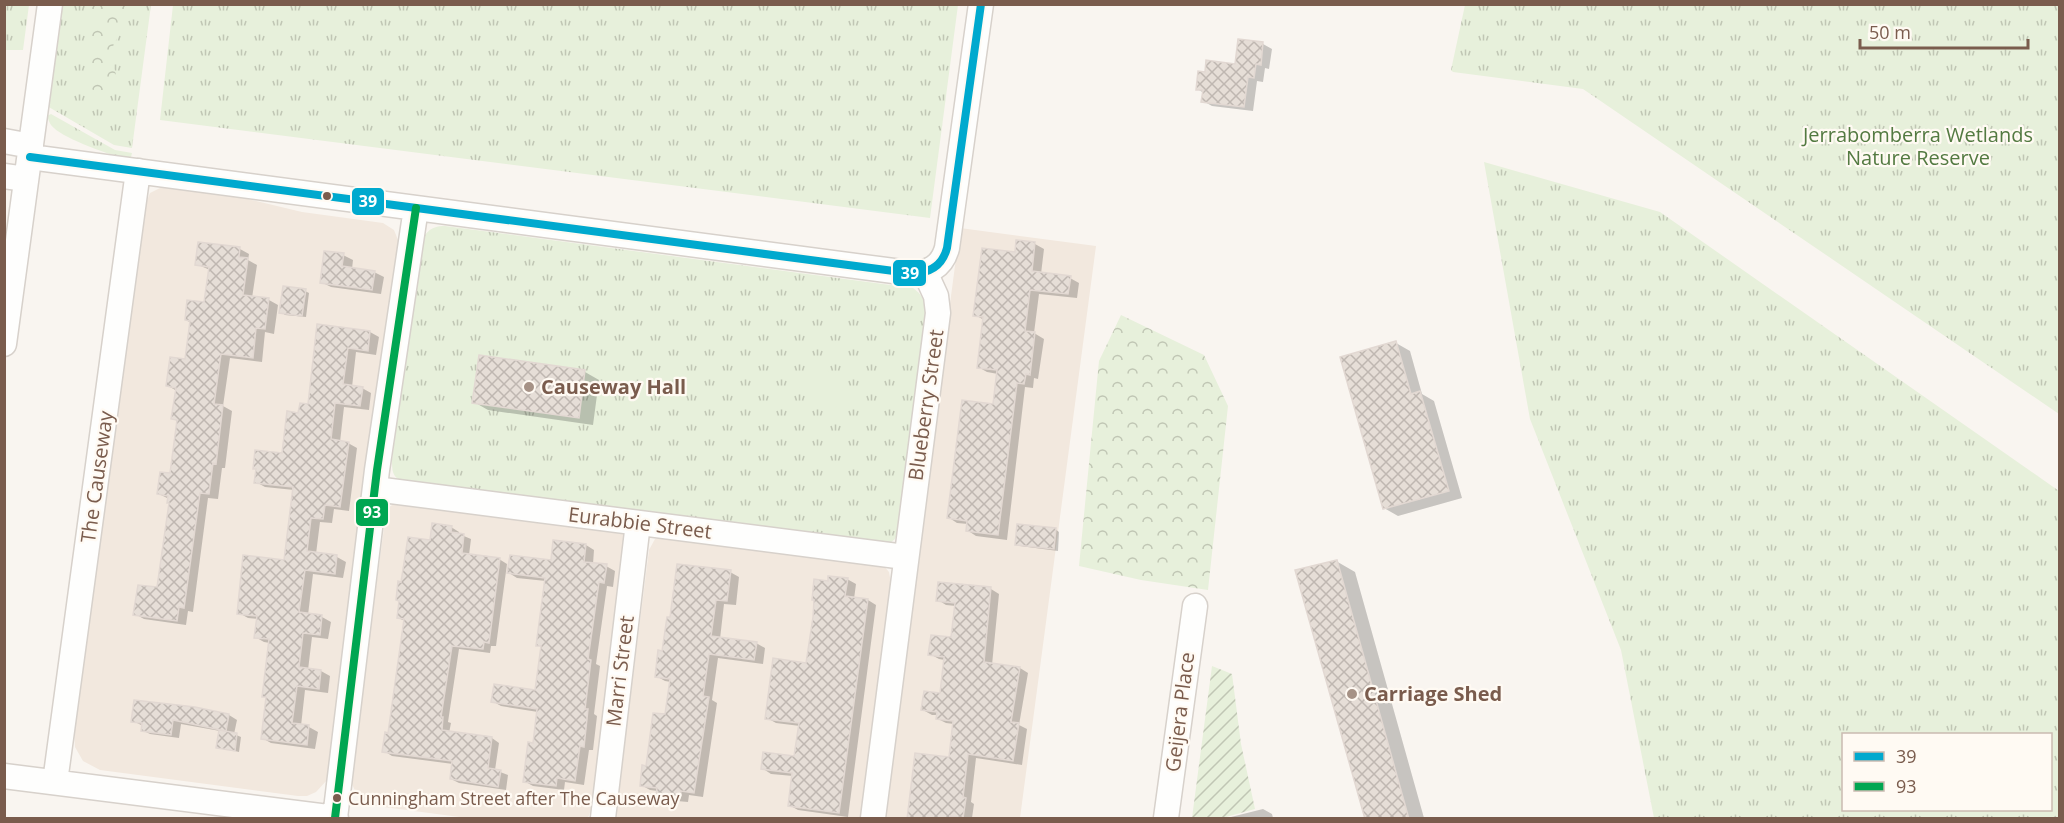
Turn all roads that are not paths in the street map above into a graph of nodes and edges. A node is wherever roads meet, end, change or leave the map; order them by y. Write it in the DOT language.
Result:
graph roads {
  1 [pos="50,4"];
  2 [pos="981,4"];
  3 [pos="4,141"];
  4 [pos="23,164"];
  5 [pos="138,171"];
  6 [pos="416,208"];
  7 [pos="924,272"];
  8 [pos="4,344"];
  9 [pos="375,489"];
  10 [pos="638,523"];
  11 [pos="905,557"];
  12 [pos="1195,606"];
  13 [pos="4,776"];
  14 [pos="55,782"];
  15 [pos="335,818"];
  16 [pos="603,819"];
  17 [pos="873,819"];
  18 [pos="1166,819"];
  1 -- 4 [label="street"];
  2 -- 7 [label="street"];
  3 -- 4 [label="street"];
  4 -- 5 [label="street"];
  4 -- 8 [label="street"];
  5 -- 6 [label="street"];
  5 -- 14 [label="street, The Causeway"];
  6 -- 7 [label="street"];
  6 -- 9 [label="street"];
  7 -- 11 [label="street, Blueberry Street"];
  9 -- 10 [label="street, Eurabbie Street"];
  9 -- 15 [label="street"];
  10 -- 11 [label="street, Eurabbie Street"];
  10 -- 16 [label="street, Marri Street"];
  11 -- 17 [label="street, Blueberry Street"];
  12 -- 18 [label="street, Geijera Place"];
  13 -- 14 [label="street"];
  14 -- 15 [label="street"];
}
